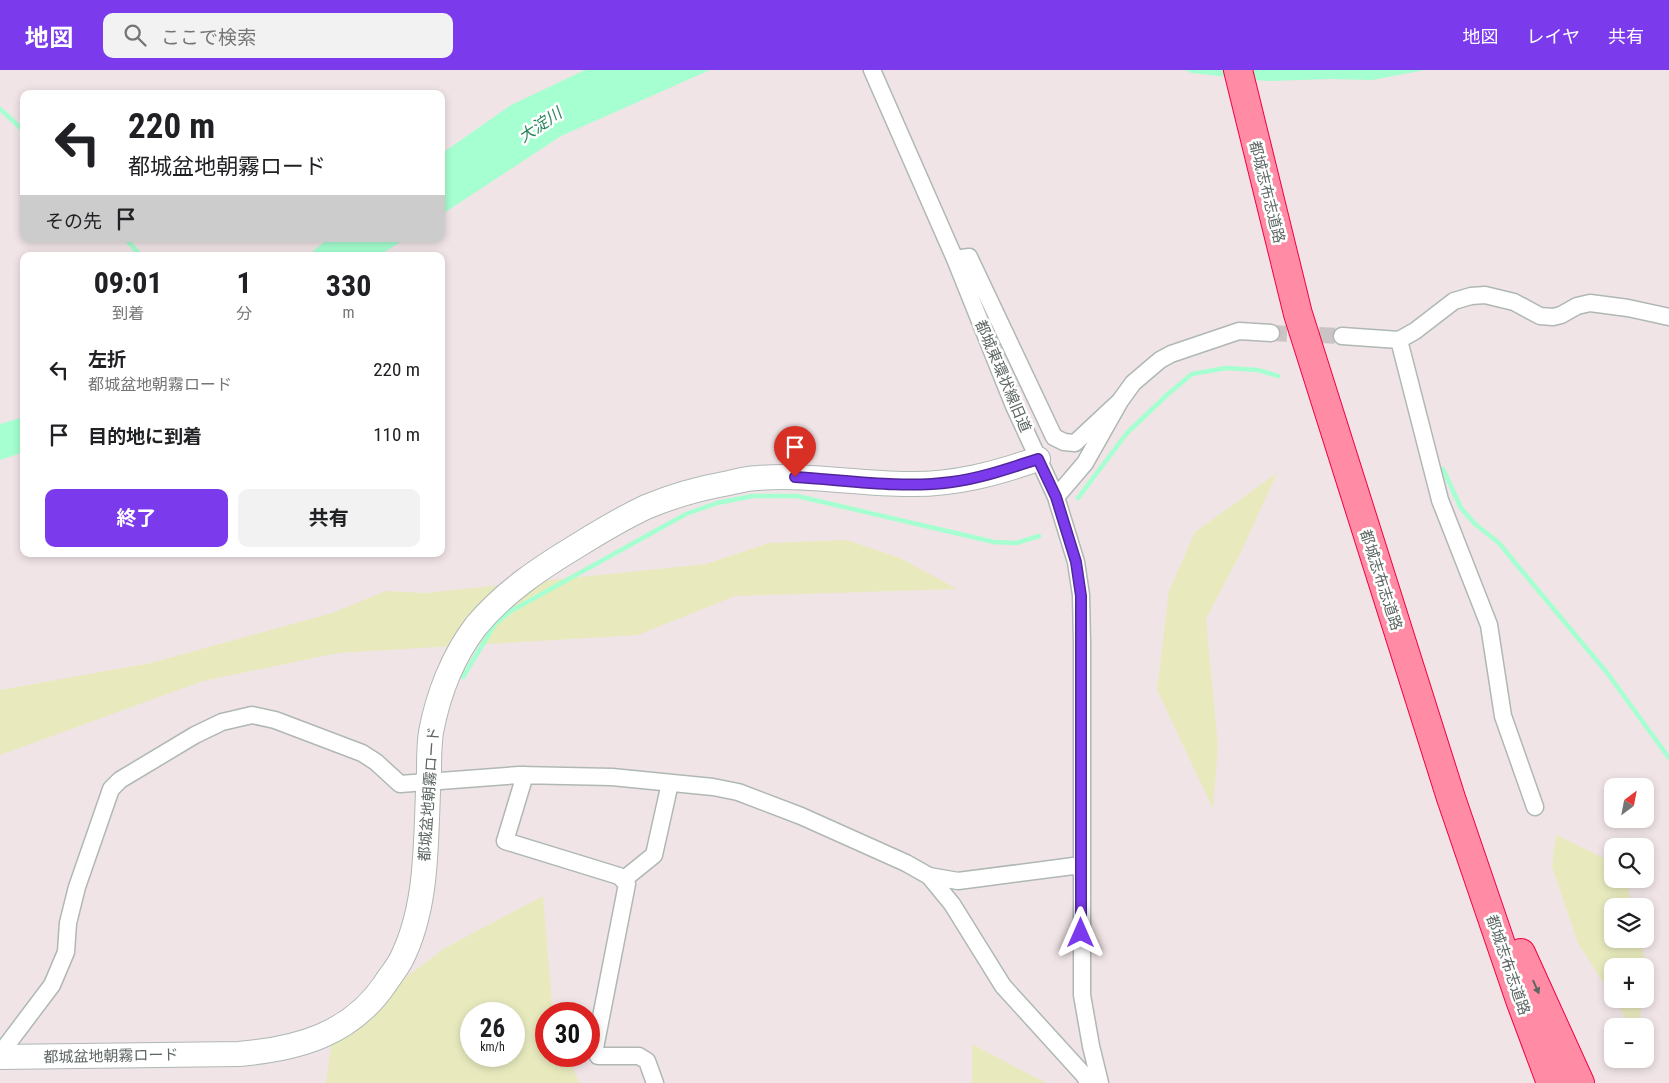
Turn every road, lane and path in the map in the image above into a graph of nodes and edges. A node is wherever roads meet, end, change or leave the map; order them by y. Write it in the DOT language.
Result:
graph roads {
  1 [pos="872,70"];
  2 [pos="1238,70"];
  3 [pos="955,259"];
  4 [pos="1669,317"];
  5 [pos="1270,333"];
  6 [pos="1342,336"];
  7 [pos="1399,340"];
  8 [pos="1120,401"];
  9 [pos="1038,459"];
  10 [pos="1056,497"];
  11 [pos="525,775"];
  12 [pos="428,783"];
  13 [pos="670,783"];
  14 [pos="1452,798"];
  15 [pos="1535,807"];
  16 [pos="1081,865"];
  17 [pos="929,876"];
  18 [pos="623,880"];
  19 [pos="0,1056"];
  20 [pos="655,1083"];
  21 [pos="1089,1083"];
  22 [pos="1100,1083"];
  23 [pos="1538,1083"];
  24 [pos="1550,1083"];
  25 [pos="1580,1083"];
  1 -- 3 [label="street, 都城東環状線旧道"];
  2 -- 14 [label="highway, 都城志布志道路"];
  3 -- 8 [label="street"];
  3 -- 9 [label="street, 都城東環状線旧道"];
  4 -- 7 [label="street"];
  5 -- 8 [label="street"];
  6 -- 7 [label="street"];
  7 -- 15 [label="street"];
  8 -- 10 [label="street"];
  9 -- 10 [label="street, 都城東環状線旧道"];
  9 -- 12 [label="street, 都城盆地朝霧ロード"];
  10 -- 16 [label="street, 都城東環状線旧道"];
  11 -- 12 [label="street"];
  11 -- 13 [label="street"];
  11 -- 18 [label="street"];
  12 -- 19 [label="street, 都城盆地朝霧ロード"];
  12 -- 19 [label="street"];
  13 -- 17 [label="street"];
  13 -- 18 [label="street"];
  14 -- 23 [label="highway"];
  14 -- 24 [label="highway, 都城志布志道路"];
  14 -- 25 [label="highway, one-way"];
  16 -- 17 [label="street"];
  16 -- 22 [label="street, 都城東環状線旧道"];
  17 -- 21 [label="street"];
  18 -- 20 [label="street"];
}
